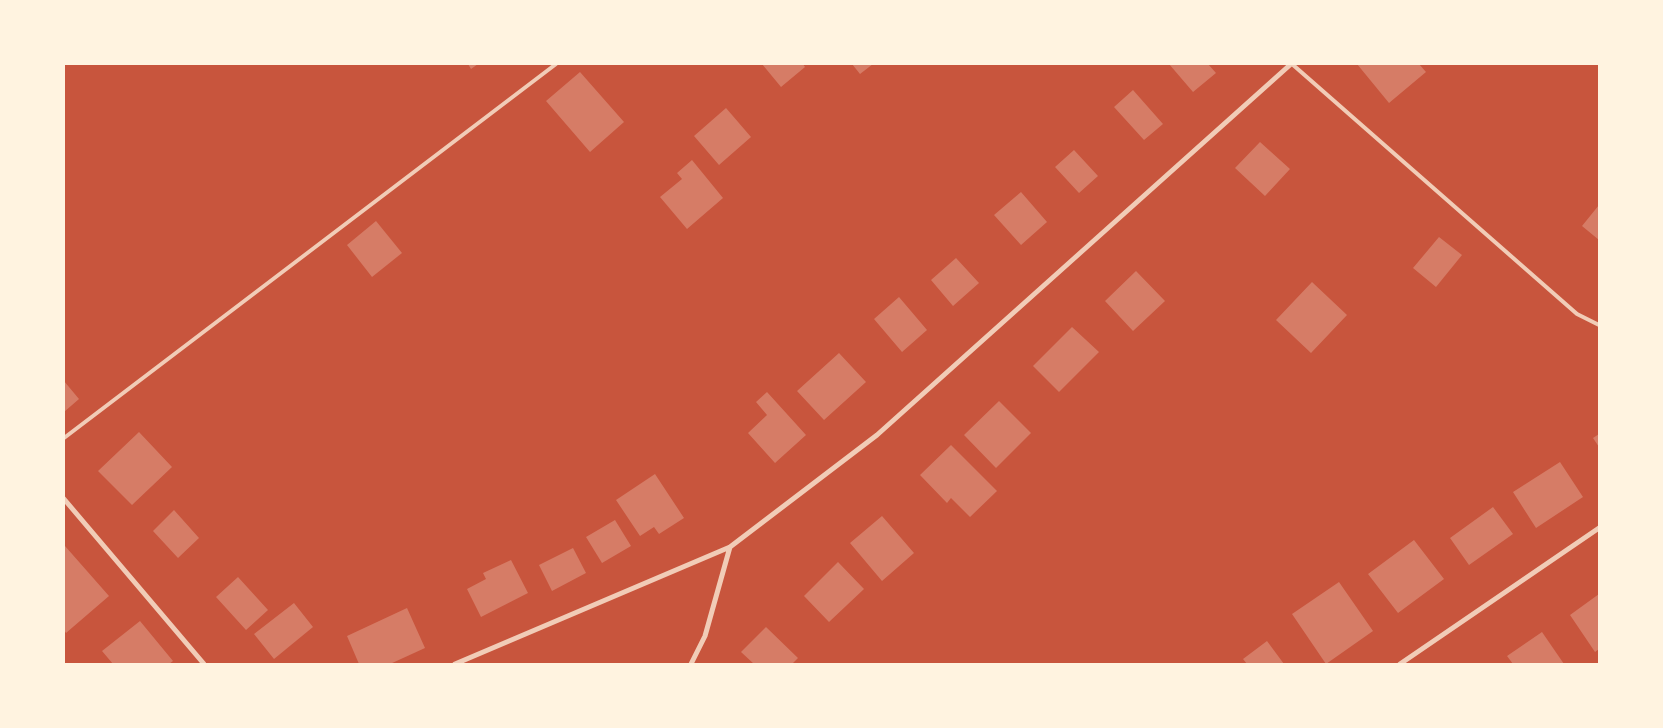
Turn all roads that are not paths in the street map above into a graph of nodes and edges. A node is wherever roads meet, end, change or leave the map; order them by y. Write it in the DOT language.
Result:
graph roads {
  1 [pos="556,64"];
  2 [pos="1292,64"];
  3 [pos="1599,325"];
  4 [pos="64,438"];
  5 [pos="64,499"];
  6 [pos="1599,528"];
  7 [pos="730,547"];
  8 [pos="204,664"];
  9 [pos="455,664"];
  10 [pos="691,664"];
  11 [pos="1400,664"];
  1 -- 4 [label="lane"];
  2 -- 3 [label="lane"];
  2 -- 7 [label="street"];
  5 -- 8 [label="street"];
  6 -- 11 [label="street"];
  7 -- 9 [label="street"];
  7 -- 10 [label="street"];
}
